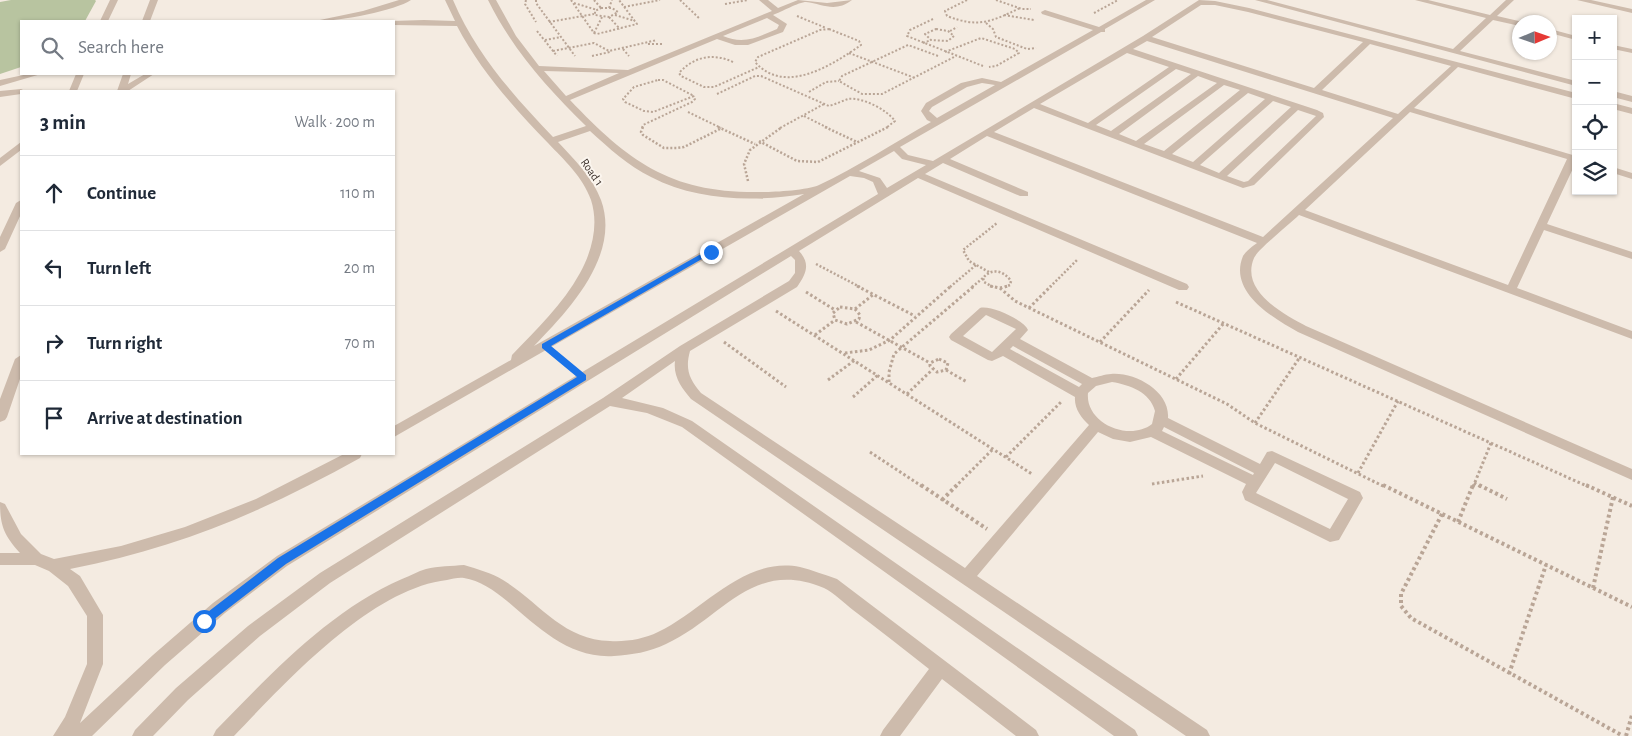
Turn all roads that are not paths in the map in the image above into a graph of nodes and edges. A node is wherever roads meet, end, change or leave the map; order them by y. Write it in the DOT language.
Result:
graph roads {
  1 [pos="114,0"];
  2 [pos="154,0"];
  3 [pos="407,0"];
  4 [pos="449,0"];
  5 [pos="492,0"];
  6 [pos="764,0"];
  7 [pos="805,0"];
  8 [pos="848,0"];
  9 [pos="1151,0"];
  10 [pos="1259,0"];
  11 [pos="1419,0"];
  12 [pos="1510,0"];
  13 [pos="1581,0"];
  14 [pos="1202,2"];
  15 [pos="779,10"];
  16 [pos="1632,11"];
  17 [pos="1045,12"];
  18 [pos="767,15"];
  19 [pos="1491,17"];
  20 [pos="104,20"];
  21 [pos="146,20"];
  22 [pos="325,20"];
  23 [pos="1512,22"];
  24 [pos="395,23"];
  25 [pos="460,24"];
  26 [pos="1102,30"];
  27 [pos="1557,34"];
  28 [pos="716,36"];
  29 [pos="1572,37"];
  30 [pos="1146,38"];
  31 [pos="1369,42"];
  32 [pos="1617,48"];
  33 [pos="1127,50"];
  34 [pos="1632,51"];
  35 [pos="1454,52"];
  36 [pos="1457,64"];
  37 [pos="1175,66"];
  38 [pos="536,68"];
  39 [pos="633,70"];
  40 [pos="1197,73"];
  41 [pos="33,75"];
  42 [pos="80,75"];
  43 [pos="127,75"];
  44 [pos="148,75"];
  45 [pos="1224,82"];
  46 [pos="0,83"];
  47 [pos="1572,83"];
  48 [pos="1004,85"];
  49 [pos="72,90"];
  50 [pos="122,90"];
  51 [pos="124,90"];
  52 [pos="1247,90"];
  53 [pos="1316,91"];
  54 [pos="20,92"];
  55 [pos="0,94"];
  56 [pos="1572,95"];
  57 [pos="1617,95"];
  58 [pos="1272,98"];
  59 [pos="565,99"];
  60 [pos="1632,99"];
  61 [pos="1034,105"];
  62 [pos="1297,106"];
  63 [pos="1617,107"];
  64 [pos="1632,111"];
  65 [pos="1404,113"];
  66 [pos="939,122"];
  67 [pos="1089,126"];
  68 [pos="593,127"];
  69 [pos="987,133"];
  70 [pos="1112,135"];
  71 [pos="551,141"];
  72 [pos="1137,145"];
  73 [pos="20,146"];
  74 [pos="895,147"];
  75 [pos="1164,156"];
  76 [pos="1572,158"];
  77 [pos="938,162"];
  78 [pos="0,163"];
  79 [pos="1572,163"];
  80 [pos="1193,167"];
  81 [pos="1617,171"];
  82 [pos="849,173"];
  83 [pos="918,174"];
  84 [pos="1632,176"];
  85 [pos="1220,177"];
  86 [pos="827,186"];
  87 [pos="1024,194"];
  88 [pos="883,195"];
  89 [pos="20,205"];
  90 [pos="1296,211"];
  91 [pos="1541,226"];
  92 [pos="1263,241"];
  93 [pos="0,249"];
  94 [pos="796,255"];
  95 [pos="1632,256"];
  96 [pos="1183,287"];
  97 [pos="1511,290"];
  98 [pos="1632,335"];
  99 [pos="1012,340"];
  100 [pos="684,349"];
  101 [pos="1002,350"];
  102 [pos="20,362"];
  103 [pos="507,368"];
  104 [pos="1090,383"];
  105 [pos="1077,392"];
  106 [pos="608,401"];
  107 [pos="0,417"];
  108 [pos="1161,420"];
  109 [pos="1096,426"];
  110 [pos="395,431"];
  111 [pos="1152,432"];
  112 [pos="353,455"];
  113 [pos="1632,475"];
  114 [pos="1258,477"];
  115 [pos="0,508"];
  116 [pos="0,559"];
  117 [pos="36,559"];
  118 [pos="54,566"];
  119 [pos="966,578"];
  120 [pos="940,667"];
  121 [pos="62,736"];
  122 [pos="80,736"];
  123 [pos="141,736"];
  124 [pos="222,736"];
  125 [pos="889,736"];
  126 [pos="1030,736"];
  127 [pos="1129,736"];
  128 [pos="1200,736"];
  1 -- 20 [label="street"];
  2 -- 21 [label="street"];
  3 -- 22 [label="street"];
  4 -- 25 [label="street, Road 1"];
  5 -- 38 [label="street"];
  6 -- 15 [label="street"];
  7 -- 8 [label="street"];
  7 -- 15 [label="street"];
  9 -- 26 [label="street"];
  10 -- 35 [label="street"];
  11 -- 19 [label="street"];
  12 -- 19 [label="street"];
  13 -- 16 [label="street"];
  14 -- 30 [label="street"];
  14 -- 31 [label="street"];
  15 -- 18 [label="street"];
  17 -- 26 [label="street"];
  18 -- 28 [label="street"];
  18 -- 28 [label="street"];
  19 -- 23 [label="street"];
  19 -- 35 [label="street"];
  24 -- 25 [label="street"];
  25 -- 71 [label="street, Road 1"];
  26 -- 48 [label="street"];
  27 -- 29 [label="street"];
  28 -- 39 [label="street"];
  30 -- 33 [label="street"];
  30 -- 53 [label="street"];
  31 -- 36 [label="street"];
  31 -- 53 [label="street"];
  32 -- 34 [label="street"];
  33 -- 37 [label="street"];
  33 -- 61 [label="street"];
  35 -- 47 [label="street"];
  36 -- 56 [label="street"];
  36 -- 65 [label="street"];
  37 -- 40 [label="street"];
  37 -- 67 [label="street"];
  38 -- 39 [label="street"];
  38 -- 59 [label="street"];
  39 -- 59 [label="street"];
  40 -- 45 [label="street"];
  40 -- 70 [label="street"];
  41 -- 46 [label="street"];
  42 -- 49 [label="street"];
  43 -- 50 [label="street"];
  44 -- 51 [label="street"];
  45 -- 52 [label="street"];
  45 -- 72 [label="street"];
  48 -- 66 [label="street"];
  48 -- 66 [label="street"];
  52 -- 58 [label="street"];
  52 -- 75 [label="street"];
  53 -- 65 [label="street"];
  54 -- 55 [label="street"];
  57 -- 60 [label="street"];
  58 -- 62 [label="street"];
  58 -- 80 [label="street"];
  59 -- 68 [label="street"];
  61 -- 67 [label="street"];
  61 -- 69 [label="street"];
  62 -- 85 [label="street"];
  62 -- 85 [label="street"];
  63 -- 64 [label="street"];
  65 -- 76 [label="street"];
  65 -- 90 [label="street"];
  66 -- 74 [label="street"];
  67 -- 70 [label="street"];
  68 -- 71 [label="street"];
  68 -- 86 [label="street"];
  69 -- 77 [label="street"];
  69 -- 92 [label="street"];
  70 -- 72 [label="street"];
  71 -- 103 [label="street, Road 1"];
  72 -- 75 [label="street"];
  73 -- 78 [label="street"];
  74 -- 77 [label="street"];
  74 -- 82 [label="street"];
  75 -- 80 [label="street"];
  77 -- 83 [label="street"];
  77 -- 87 [label="street"];
  79 -- 91 [label="street"];
  80 -- 85 [label="street"];
  81 -- 84 [label="street"];
  82 -- 86 [label="street"];
  82 -- 88 [label="street"];
  83 -- 88 [label="street"];
  83 -- 96 [label="street"];
  86 -- 103 [label="street"];
  88 -- 94 [label="street"];
  89 -- 93 [label="street"];
  90 -- 92 [label="street"];
  90 -- 97 [label="street"];
  91 -- 95 [label="street"];
  91 -- 97 [label="street"];
  92 -- 113 [label="street"];
  94 -- 100 [label="street"];
  94 -- 122 [label="street"];
  97 -- 98 [label="street"];
  99 -- 101 [label="street"];
  99 -- 101 [label="street"];
  99 -- 104 [label="street"];
  100 -- 106 [label="street"];
  100 -- 119 [label="street"];
  101 -- 105 [label="street"];
  102 -- 107 [label="street"];
  103 -- 110 [label="street"];
  104 -- 105 [label="street"];
  104 -- 108 [label="street"];
  105 -- 109 [label="street"];
  106 -- 123 [label="street"];
  106 -- 127 [label="street"];
  108 -- 111 [label="street"];
  108 -- 114 [label="street"];
  109 -- 111 [label="street"];
  109 -- 119 [label="street"];
  111 -- 114 [label="street"];
  112 -- 118 [label="street"];
  114 -- 114 [label="street"];
  115 -- 117 [label="street"];
  116 -- 117 [label="street"];
  117 -- 118 [label="street"];
  118 -- 121 [label="street"];
  119 -- 128 [label="street"];
  120 -- 124 [label="street"];
  120 -- 125 [label="street"];
  120 -- 126 [label="street"];
}
